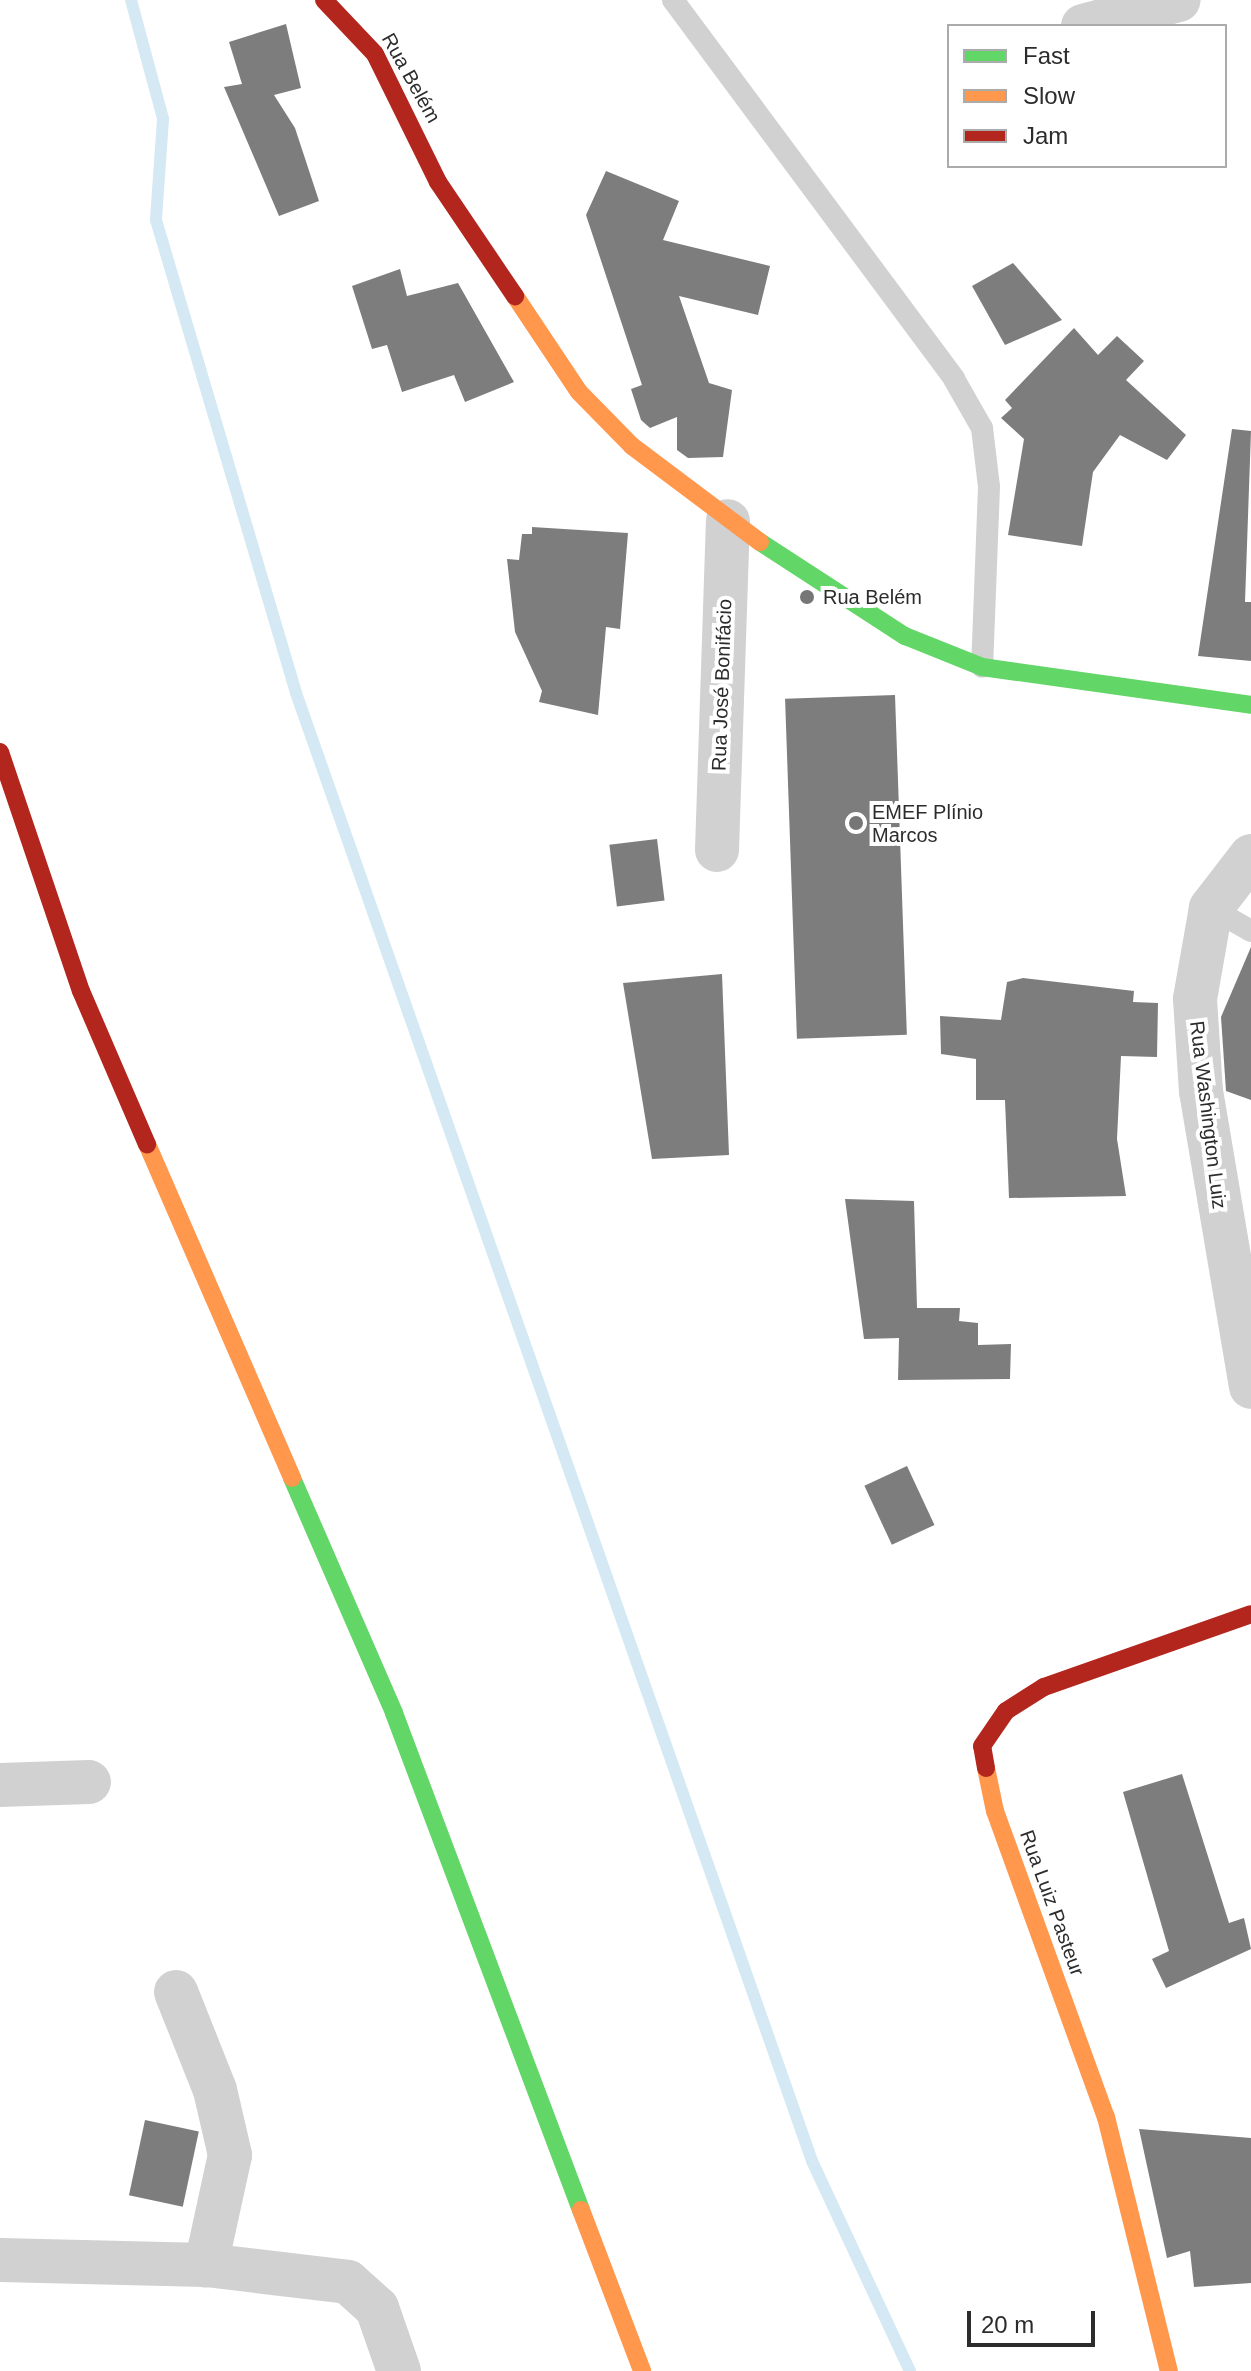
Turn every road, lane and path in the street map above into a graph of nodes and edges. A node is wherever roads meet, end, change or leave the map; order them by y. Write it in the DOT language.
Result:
graph roads {
  1 [pos="324,0"];
  2 [pos="673,0"];
  3 [pos="1179,0"];
  4 [pos="1090,24"];
  5 [pos="728,521"];
  6 [pos="982,667"];
  7 [pos="1251,705"];
  8 [pos="0,752"];
  9 [pos="717,850"];
  10 [pos="1251,856"];
  11 [pos="1211,908"];
  12 [pos="1251,931"];
  13 [pos="1251,1387"];
  14 [pos="1251,1614"];
  15 [pos="89,1782"];
  16 [pos="0,1785"];
  17 [pos="176,1992"];
  18 [pos="0,2260"];
  19 [pos="206,2265"];
  20 [pos="399,2371"];
  21 [pos="642,2371"];
  22 [pos="1169,2371"];
  1 -- 5 [label="street, Rua Belém"];
  2 -- 6 [label="lane"];
  3 -- 4 [label="street"];
  5 -- 6 [label="street, Rua Belém"];
  5 -- 9 [label="street, Rua José Bonifácio"];
  6 -- 7 [label="street, Rua Belém"];
  8 -- 21 [label="street"];
  10 -- 11 [label="street, Rua Washington Luiz"];
  11 -- 12 [label="lane"];
  11 -- 13 [label="street, Rua Washington Luiz"];
  14 -- 22 [label="street, Rua Luiz Pasteur"];
  15 -- 16 [label="street"];
  17 -- 19 [label="street"];
  18 -- 19 [label="street"];
  19 -- 20 [label="street"];
}
